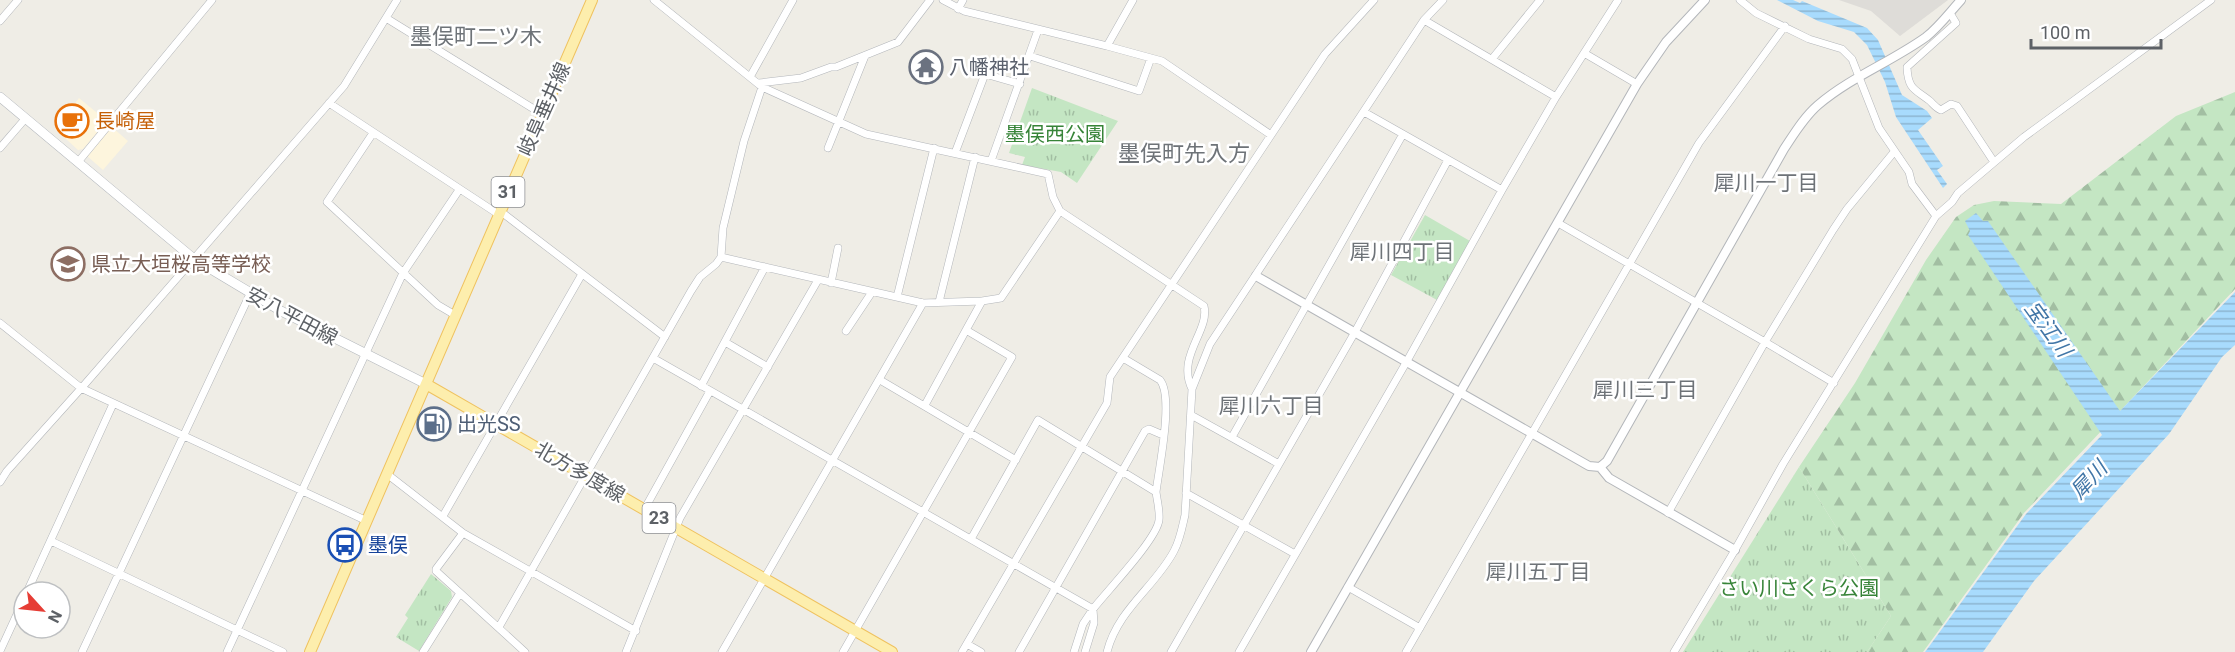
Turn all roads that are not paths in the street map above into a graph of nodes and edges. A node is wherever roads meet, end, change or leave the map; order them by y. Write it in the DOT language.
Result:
graph roads {
  1 [pos="18,0"];
  2 [pos="212,0"];
  3 [pos="398,0"];
  4 [pos="592,0"];
  5 [pos="654,0"];
  6 [pos="793,0"];
  7 [pos="930,0"];
  8 [pos="943,0"];
  9 [pos="963,0"];
  10 [pos="1133,0"];
  11 [pos="1374,0"];
  12 [pos="1443,0"];
  13 [pos="1540,0"];
  14 [pos="1618,0"];
  15 [pos="1705,0"];
  16 [pos="1740,0"];
  17 [pos="1961,0"];
  18 [pos="2211,0"];
  19 [pos="958,9"];
  20 [pos="1950,13"];
  21 [pos="386,18"];
  22 [pos="1424,20"];
  23 [pos="0,21"];
  24 [pos="1785,26"];
  25 [pos="1038,30"];
  26 [pos="1107,46"];
  27 [pos="1584,53"];
  28 [pos="866,56"];
  29 [pos="1030,56"];
  30 [pos="1151,58"];
  31 [pos="1492,59"];
  32 [pos="1862,74"];
  33 [pos="750,77"];
  34 [pos="1020,84"];
  35 [pos="1636,84"];
  36 [pos="761,85"];
  37 [pos="0,97"];
  38 [pos="1556,97"];
  39 [pos="329,104"];
  40 [pos="1364,112"];
  41 [pos="542,114"];
  42 [pos="25,119"];
  43 [pos="838,123"];
  44 [pos="373,132"];
  45 [pos="1403,134"];
  46 [pos="1271,135"];
  47 [pos="0,148"];
  48 [pos="828,148"];
  49 [pos="933,148"];
  50 [pos="1894,152"];
  51 [pos="955,153"];
  52 [pos="975,157"];
  53 [pos="1448,160"];
  54 [pos="991,161"];
  55 [pos="78,162"];
  56 [pos="1994,162"];
  57 [pos="459,190"];
  58 [pos="1502,190"];
  59 [pos="1060,212"];
  60 [pos="499,213"];
  61 [pos="1936,216"];
  62 [pos="1558,223"];
  63 [pos="838,248"];
  64 [pos="721,257"];
  65 [pos="194,259"];
  66 [pos="1630,264"];
  67 [pos="765,267"];
  68 [pos="403,273"];
  69 [pos="582,274"];
  70 [pos="1256,276"];
  71 [pos="818,280"];
  72 [pos="831,283"];
  73 [pos="1170,285"];
  74 [pos="872,292"];
  75 [pos="250,294"];
  76 [pos="897,297"];
  77 [pos="982,301"];
  78 [pos="939,302"];
  79 [pos="923,303"];
  80 [pos="1697,303"];
  81 [pos="1306,304"];
  82 [pos="455,315"];
  83 [pos="0,323"];
  84 [pos="966,330"];
  85 [pos="846,331"];
  86 [pos="1355,332"];
  87 [pos="665,337"];
  88 [pos="725,342"];
  89 [pos="1765,342"];
  90 [pos="365,355"];
  91 [pos="653,358"];
  92 [pos="1123,358"];
  93 [pos="1407,361"];
  94 [pos="768,367"];
  95 [pos="880,380"];
  96 [pos="1834,383"];
  97 [pos="426,384"];
  98 [pos="701,386"];
  99 [pos="81,388"];
  100 [pos="1191,388"];
  101 [pos="710,391"];
  102 [pos="1460,393"];
  103 [pos="113,404"];
  104 [pos="925,405"];
  105 [pos="743,410"];
  106 [pos="1191,415"];
  107 [pos="495,423"];
  108 [pos="968,433"];
  109 [pos="1532,433"];
  110 [pos="1163,435"];
  111 [pos="183,436"];
  112 [pos="1232,437"];
  113 [pos="1082,446"];
  114 [pos="1016,459"];
  115 [pos="832,461"];
  116 [pos="1279,464"];
  117 [pos="1600,467"];
  118 [pos="1122,471"];
  119 [pos="387,474"];
  120 [pos="585,474"];
  121 [pos="0,482"];
  122 [pos="302,491"];
  123 [pos="1156,492"];
  124 [pos="1186,493"];
  125 [pos="644,510"];
  126 [pos="923,512"];
  127 [pos="1668,513"];
  128 [pos="443,516"];
  129 [pos="367,521"];
  130 [pos="1244,525"];
  131 [pos="676,528"];
  132 [pos="463,533"];
  133 [pos="971,539"];
  134 [pos="51,541"];
  135 [pos="1735,550"];
  136 [pos="1295,554"];
  137 [pos="1014,563"];
  138 [pos="529,572"];
  139 [pos="118,574"];
  140 [pos="765,579"];
  141 [pos="33,580"];
  142 [pos="1348,587"];
  143 [pos="1056,588"];
  144 [pos="460,593"];
  145 [pos="1093,609"];
  146 [pos="12,625"];
  147 [pos="498,627"];
  148 [pos="1420,628"];
  149 [pos="237,630"];
  150 [pos="636,631"];
  151 [pos="856,631"];
  152 [pos="967,644"];
  153 [pos="314,650"];
  154 [pos="0,651"];
  155 [pos="82,652"];
  156 [pos="227,652"];
  157 [pos="283,652"];
  158 [pos="423,652"];
  159 [pos="525,652"];
  160 [pos="626,652"];
  161 [pos="722,652"];
  162 [pos="843,652"];
  163 [pos="892,652"];
  164 [pos="962,652"];
  165 [pos="981,652"];
  166 [pos="1018,652"];
  167 [pos="1074,652"];
  168 [pos="1085,652"];
  169 [pos="1107,652"];
  170 [pos="1171,652"];
  171 [pos="1239,652"];
  172 [pos="1311,652"];
  173 [pos="1406,652"];
  174 [pos="1674,652"];
  1 -- 23 [label="street"];
  2 -- 55 [label="street"];
  3 -- 21 [label="street"];
  4 -- 41 [label="main road, 岐阜垂井線 / 31"];
  5 -- 33 [label="street"];
  6 -- 33 [label="street"];
  7 -- 28 [label="street"];
  8 -- 19 [label="street"];
  9 -- 19 [label="street"];
  10 -- 26 [label="street"];
  11 -- 46 [label="street"];
  12 -- 22 [label="street"];
  13 -- 31 [label="street"];
  14 -- 27 [label="street"];
  15 -- 35 [label="street"];
  16 -- 24 [label="street"];
  17 -- 20 [label="street"];
  18 -- 56 [label="street"];
  19 -- 25 [label="street"];
  20 -- 32 [label="street"];
  20 -- 56 [label="street"];
  21 -- 39 [label="street"];
  21 -- 41 [label="street"];
  22 -- 31 [label="street"];
  22 -- 40 [label="street"];
  24 -- 32 [label="street"];
  24 -- 66 [label="street"];
  25 -- 26 [label="street"];
  25 -- 29 [label="street"];
  26 -- 30 [label="street"];
  27 -- 35 [label="street"];
  27 -- 38 [label="street"];
  28 -- 36 [label="street"];
  28 -- 43 [label="street"];
  29 -- 30 [label="street"];
  29 -- 34 [label="street"];
  30 -- 46 [label="street"];
  31 -- 38 [label="street"];
  32 -- 50 [label="street"];
  32 -- 80 [label="street"];
  33 -- 36 [label="street"];
  34 -- 51 [label="street"];
  34 -- 54 [label="street"];
  35 -- 62 [label="street"];
  36 -- 43 [label="street"];
  36 -- 64 [label="street"];
  37 -- 42 [label="main road, 安八平田線"];
  38 -- 58 [label="street"];
  39 -- 44 [label="street"];
  39 -- 65 [label="street"];
  40 -- 45 [label="street"];
  40 -- 70 [label="street"];
  41 -- 60 [label="main road, 岐阜垂井線 / 31"];
  42 -- 47 [label="street"];
  42 -- 55 [label="main road, 安八平田線"];
  43 -- 48 [label="street"];
  43 -- 49 [label="street"];
  44 -- 57 [label="street"];
  44 -- 68 [label="street"];
  45 -- 53 [label="street"];
  45 -- 81 [label="street"];
  46 -- 73 [label="street"];
  49 -- 51 [label="street"];
  49 -- 76 [label="street"];
  50 -- 61 [label="street"];
  50 -- 89 [label="street"];
  51 -- 52 [label="street"];
  52 -- 54 [label="street"];
  52 -- 78 [label="street"];
  53 -- 58 [label="street"];
  53 -- 86 [label="street"];
  54 -- 59 [label="street"];
  55 -- 65 [label="main road, 安八平田線"];
  56 -- 61 [label="street"];
  57 -- 60 [label="street"];
  57 -- 68 [label="street"];
  58 -- 93 [label="street"];
  59 -- 73 [label="street"];
  59 -- 77 [label="street"];
  60 -- 69 [label="street"];
  60 -- 82 [label="main road, 岐阜垂井線 / 31"];
  61 -- 96 [label="street"];
  62 -- 66 [label="street"];
  62 -- 102 [label="street"];
  63 -- 72 [label="street"];
  64 -- 67 [label="street"];
  64 -- 87 [label="street"];
  65 -- 75 [label="main road, 安八平田線"];
  65 -- 99 [label="street"];
  66 -- 80 [label="street"];
  66 -- 109 [label="street"];
  67 -- 71 [label="street"];
  67 -- 88 [label="street"];
  68 -- 82 [label="street"];
  68 -- 90 [label="street"];
  69 -- 87 [label="street"];
  69 -- 107 [label="street"];
  70 -- 81 [label="street"];
  70 -- 100 [label="street"];
  71 -- 72 [label="street"];
  71 -- 94 [label="street"];
  72 -- 74 [label="street"];
  73 -- 92 [label="street"];
  73 -- 100 [label="street"];
  74 -- 76 [label="street"];
  74 -- 85 [label="street"];
  75 -- 90 [label="main road, 安八平田線"];
  75 -- 111 [label="street"];
  76 -- 79 [label="street"];
  77 -- 78 [label="street"];
  77 -- 84 [label="street"];
  78 -- 79 [label="street"];
  79 -- 95 [label="street"];
  80 -- 89 [label="street"];
  80 -- 117 [label="street"];
  81 -- 86 [label="street"];
  81 -- 112 [label="street"];
  82 -- 97 [label="main road, 岐阜垂井線 / 31"];
  83 -- 99 [label="street"];
  84 -- 104 [label="street"];
  84 -- 108 [label="street"];
  86 -- 93 [label="street"];
  86 -- 116 [label="street"];
  87 -- 91 [label="street"];
  88 -- 94 [label="street"];
  88 -- 98 [label="street"];
  89 -- 96 [label="street"];
  89 -- 127 [label="street"];
  90 -- 97 [label="main road, 安八平田線"];
  90 -- 122 [label="street"];
  91 -- 98 [label="street"];
  91 -- 120 [label="street"];
  92 -- 110 [label="street"];
  92 -- 113 [label="street"];
  93 -- 102 [label="street"];
  93 -- 136 [label="street"];
  94 -- 105 [label="street"];
  95 -- 104 [label="street"];
  95 -- 115 [label="street"];
  96 -- 135 [label="street"];
  97 -- 107 [label="main road, 北方多度線 / 23"];
  97 -- 119 [label="main road"];
  98 -- 101 [label="street"];
  99 -- 103 [label="street"];
  99 -- 121 [label="street"];
  100 -- 106 [label="street"];
  101 -- 105 [label="street"];
  101 -- 125 [label="street"];
  102 -- 109 [label="street"];
  102 -- 142 [label="street"];
  103 -- 111 [label="street"];
  103 -- 134 [label="street"];
  104 -- 108 [label="street"];
  105 -- 115 [label="street"];
  105 -- 131 [label="street"];
  106 -- 112 [label="street"];
  106 -- 124 [label="street"];
  107 -- 120 [label="main road, 北方多度線 / 23"];
  107 -- 128 [label="street"];
  108 -- 114 [label="street"];
  108 -- 126 [label="street"];
  109 -- 117 [label="street"];
  109 -- 148 [label="street"];
  110 -- 118 [label="street"];
  110 -- 123 [label="street"];
  111 -- 122 [label="street"];
  111 -- 139 [label="street"];
  112 -- 116 [label="street"];
  113 -- 114 [label="street"];
  113 -- 118 [label="street"];
  113 -- 137 [label="street"];
  114 -- 133 [label="street"];
  115 -- 126 [label="street"];
  115 -- 140 [label="street"];
  116 -- 130 [label="street"];
  117 -- 127 [label="street"];
  118 -- 123 [label="street"];
  118 -- 143 [label="street"];
  119 -- 128 [label="street"];
  119 -- 129 [label="main road"];
  120 -- 125 [label="main road, 北方多度線 / 23"];
  120 -- 138 [label="street"];
  122 -- 129 [label="street"];
  122 -- 149 [label="street"];
  123 -- 145 [label="street"];
  124 -- 130 [label="street"];
  124 -- 169 [label="street"];
  125 -- 131 [label="main road, 北方多度線 / 23"];
  126 -- 133 [label="street"];
  126 -- 151 [label="street"];
  127 -- 135 [label="street"];
  128 -- 132 [label="street"];
  129 -- 153 [label="main road"];
  130 -- 136 [label="street"];
  130 -- 170 [label="street"];
  131 -- 140 [label="main road, 北方多度線 / 23"];
  131 -- 150 [label="street"];
  132 -- 138 [label="street"];
  132 -- 144 [label="street"];
  133 -- 137 [label="street"];
  134 -- 139 [label="street"];
  134 -- 141 [label="street"];
  135 -- 174 [label="street"];
  136 -- 171 [label="street"];
  137 -- 143 [label="street"];
  137 -- 152 [label="street"];
  138 -- 147 [label="street"];
  138 -- 150 [label="street"];
  139 -- 149 [label="street"];
  139 -- 155 [label="street"];
  140 -- 151 [label="main road, 北方多度線 / 23"];
  140 -- 161 [label="street"];
  142 -- 148 [label="street"];
  142 -- 172 [label="street"];
  143 -- 145 [label="street"];
  143 -- 166 [label="street"];
  144 -- 147 [label="street"];
  144 -- 158 [label="street"];
  145 -- 167 [label="street"];
  145 -- 168 [label="street"];
  146 -- 154 [label="street"];
  147 -- 159 [label="street"];
  148 -- 173 [label="street"];
  149 -- 156 [label="street"];
  149 -- 157 [label="street"];
  150 -- 160 [label="street"];
  151 -- 162 [label="street"];
  151 -- 163 [label="main road, 北方多度線 / 23"];
  152 -- 164 [label="street"];
  152 -- 165 [label="street"];
}
